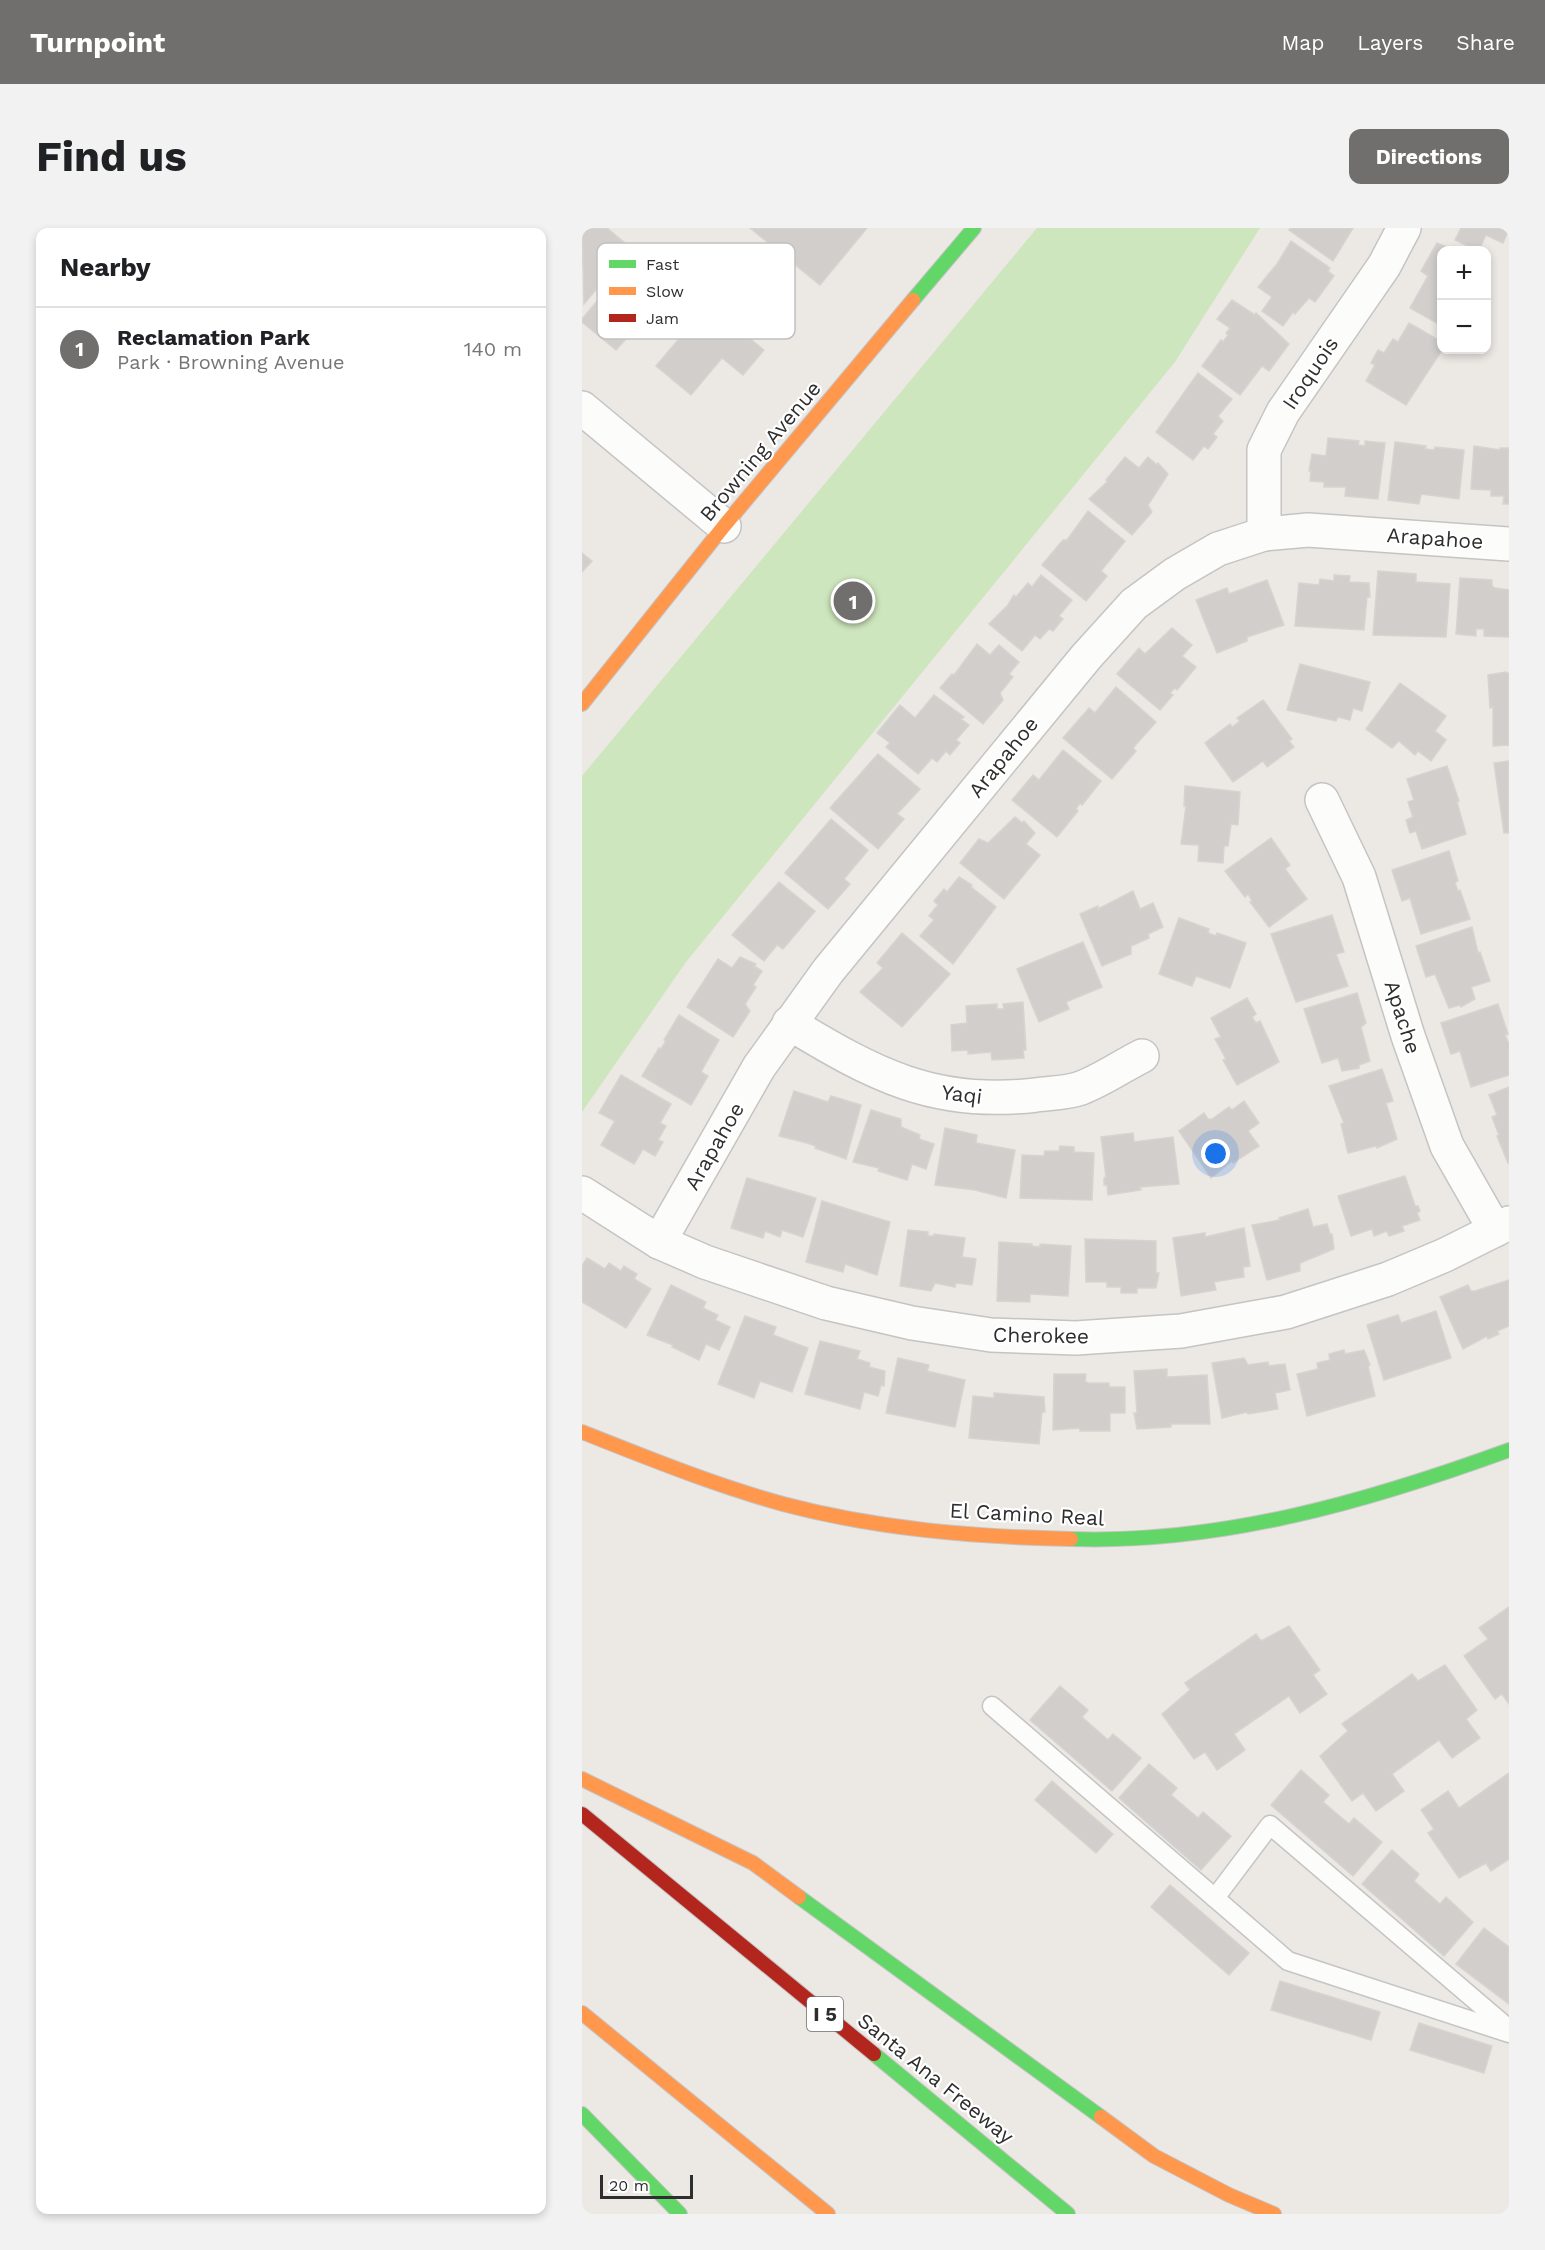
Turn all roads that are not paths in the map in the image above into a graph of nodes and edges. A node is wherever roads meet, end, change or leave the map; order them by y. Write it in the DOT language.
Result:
graph roads {
  1 [pos="974,228"];
  2 [pos="1404,228"];
  3 [pos="582,408"];
  4 [pos="724,526"];
  5 [pos="1264,534"];
  6 [pos="1509,544"];
  7 [pos="582,704"];
  8 [pos="1322,800"];
  9 [pos="789,1023"];
  10 [pos="1142,1056"];
  11 [pos="582,1193"];
  12 [pos="1502,1226"];
  13 [pos="659,1242"];
  14 [pos="582,1432"];
  15 [pos="1509,1450"];
  16 [pos="992,1706"];
  17 [pos="582,1779"];
  18 [pos="582,1814"];
  19 [pos="1215,1898"];
  20 [pos="582,2013"];
  21 [pos="1509,2031"];
  22 [pos="582,2114"];
  23 [pos="680,2214"];
  24 [pos="828,2214"];
  25 [pos="1068,2214"];
  26 [pos="1274,2214"];
  1 -- 4 [label="main road, Browning Avenue"];
  2 -- 5 [label="street, Iroquois"];
  3 -- 4 [label="street"];
  4 -- 7 [label="main road, Browning Avenue"];
  5 -- 6 [label="street, Arapahoe"];
  5 -- 9 [label="street, Arapahoe"];
  8 -- 12 [label="street, Apache"];
  9 -- 10 [label="street, Yaqi"];
  9 -- 13 [label="street, Arapahoe"];
  11 -- 13 [label="street, Cherokee"];
  12 -- 13 [label="street, Cherokee"];
  14 -- 15 [label="main road, El Camino Real"];
  16 -- 19 [label="lane"];
  17 -- 26 [label="main road"];
  18 -- 25 [label="main road, Santa Ana Freeway / I 5"];
  19 -- 21 [label="lane"];
  19 -- 21 [label="lane"];
  20 -- 24 [label="main road"];
  22 -- 23 [label="main road"];
}
